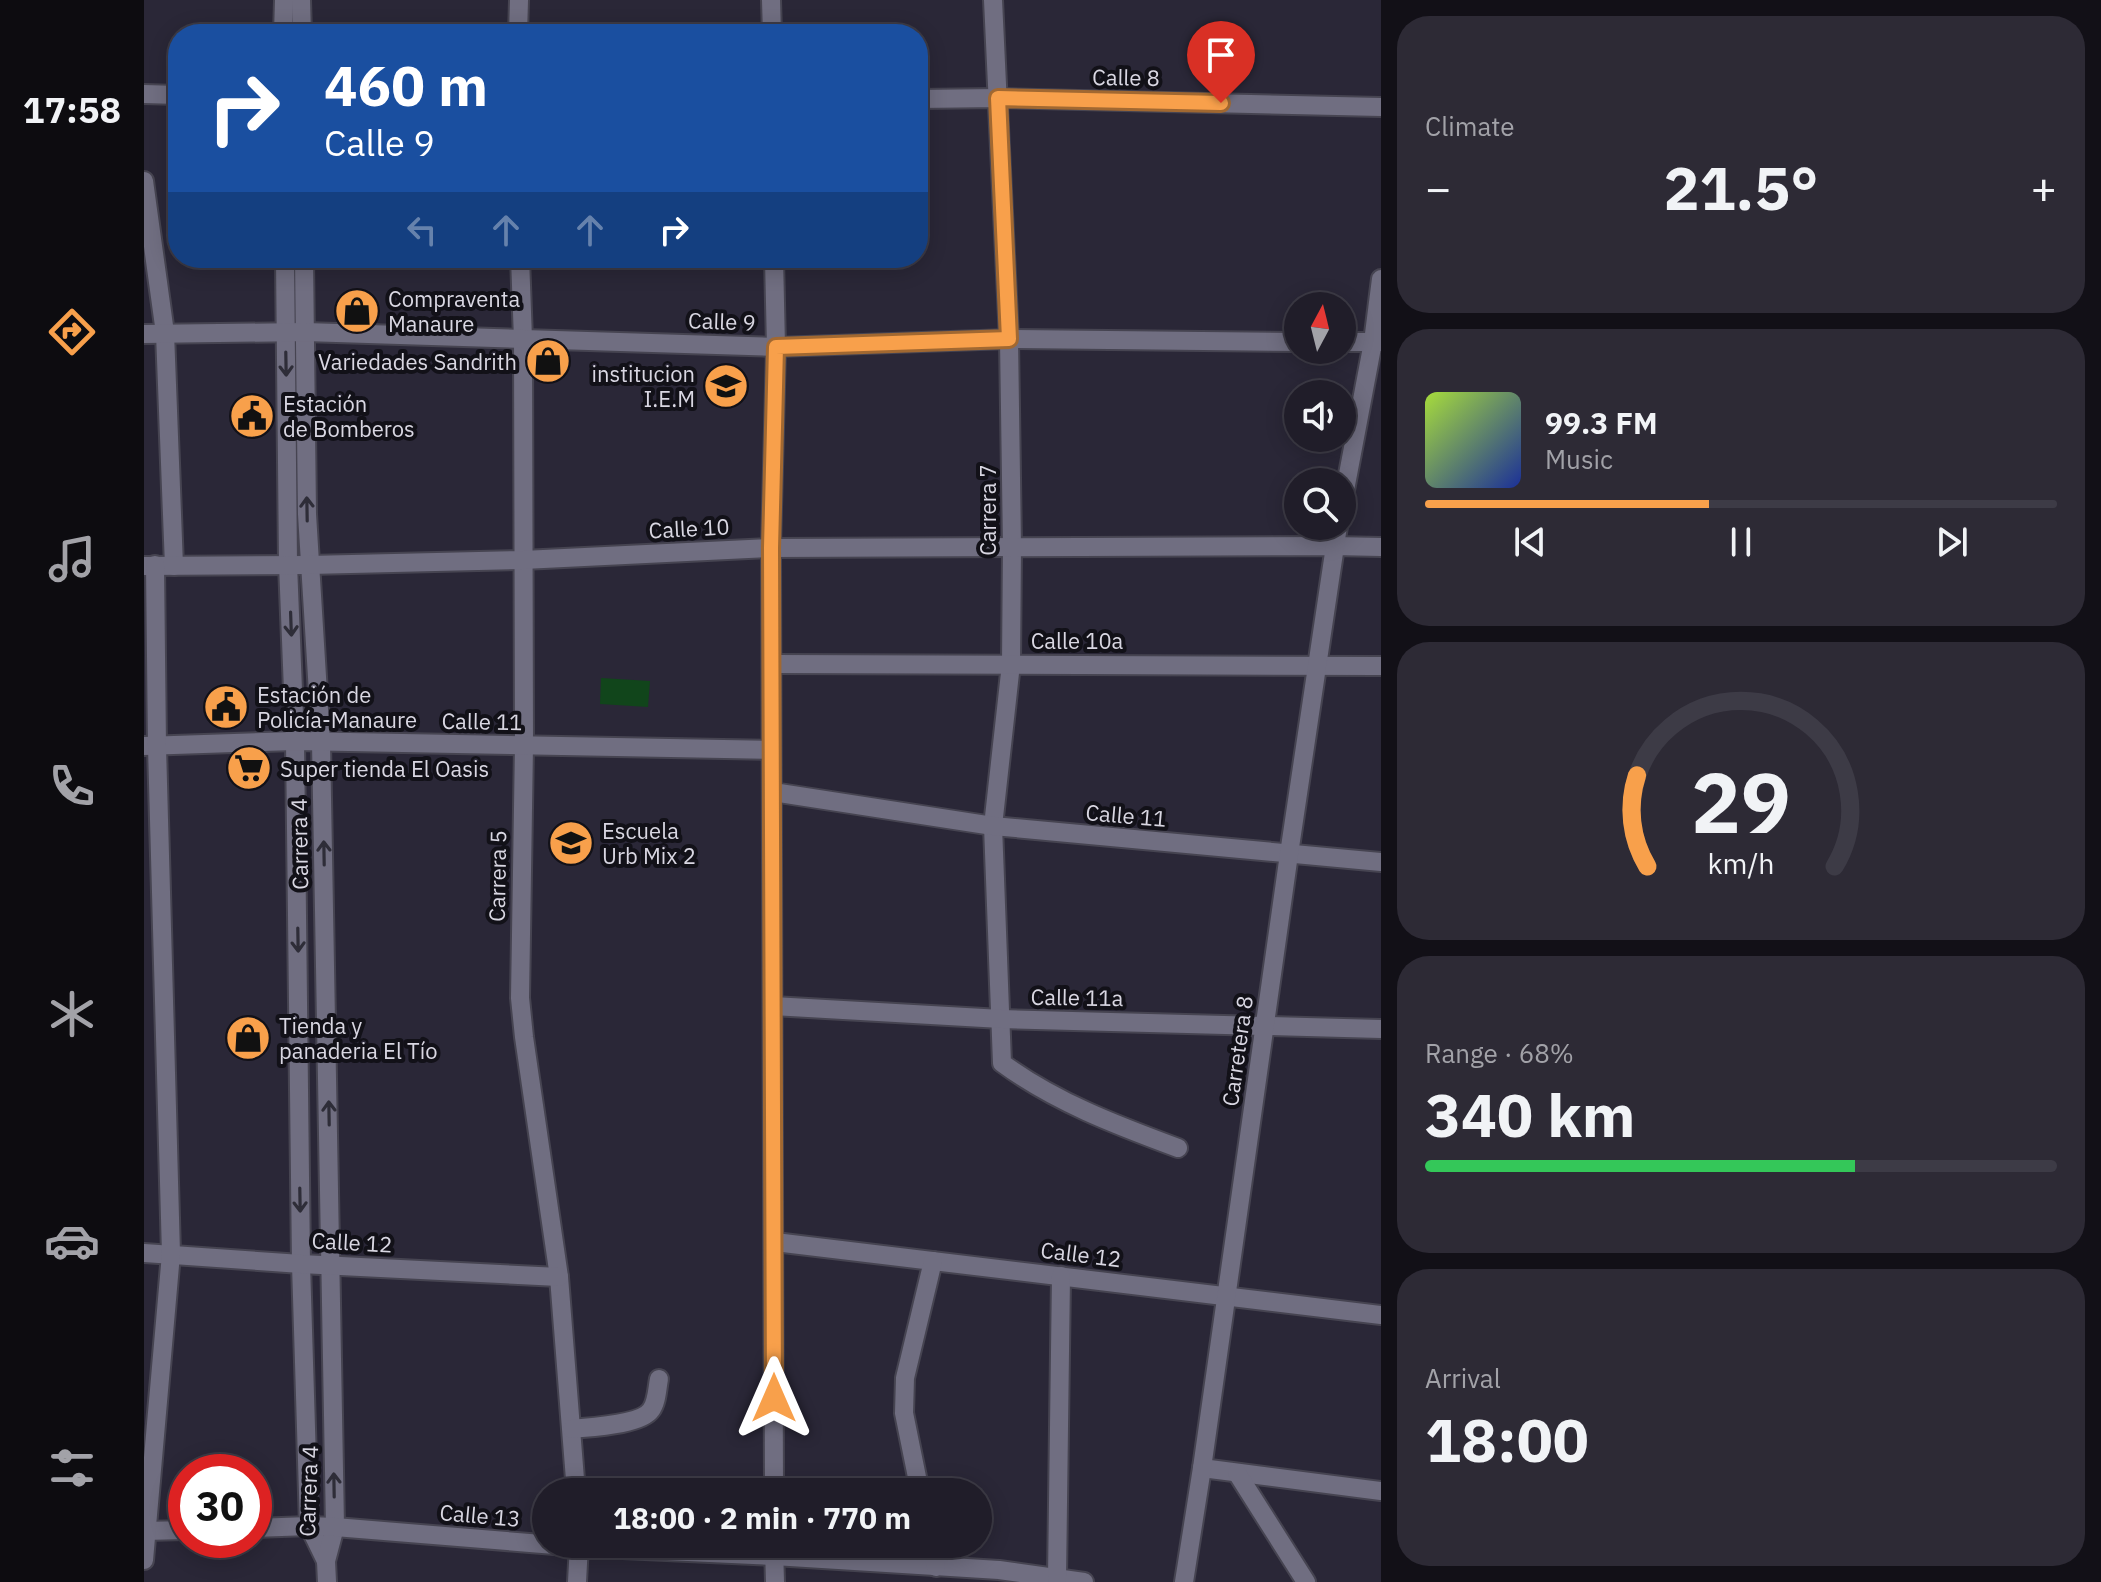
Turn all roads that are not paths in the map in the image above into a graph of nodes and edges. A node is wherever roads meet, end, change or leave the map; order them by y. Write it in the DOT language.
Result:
graph roads {
  1 [pos="284,0"];
  2 [pos="301,0"];
  3 [pos="519,0"];
  4 [pos="771,0"];
  5 [pos="993,0"];
  6 [pos="283,24"];
  7 [pos="302,24"];
  8 [pos="518,24"];
  9 [pos="772,24"];
  10 [pos="144,94"];
  11 [pos="168,95"];
  12 [pos="998,98"];
  13 [pos="928,99"];
  14 [pos="1381,107"];
  15 [pos="144,181"];
  16 [pos="286,268"];
  17 [pos="303,268"];
  18 [pos="520,268"];
  19 [pos="774,268"];
  20 [pos="1381,279"];
  21 [pos="165,333"];
  22 [pos="296,333"];
  23 [pos="144,334"];
  24 [pos="523,339"];
  25 [pos="1009,339"];
  26 [pos="1284,342"];
  27 [pos="1356,342"];
  28 [pos="1377,342"];
  29 [pos="776,347"];
  30 [pos="1350,468"];
  31 [pos="1335,540"];
  32 [pos="1334,546"];
  33 [pos="1012,547"];
  34 [pos="1381,547"];
  35 [pos="771,548"];
  36 [pos="523,560"];
  37 [pos="288,564"];
  38 [pos="309,565"];
  39 [pos="149,566"];
  40 [pos="174,566"];
  41 [pos="773,664"];
  42 [pos="1011,664"];
  43 [pos="1316,665"];
  44 [pos="1381,666"];
  45 [pos="295,741"];
  46 [pos="321,742"];
  47 [pos="524,745"];
  48 [pos="151,747"];
  49 [pos="771,750"];
  50 [pos="773,792"];
  51 [pos="993,826"];
  52 [pos="1289,854"];
  53 [pos="1381,862"];
  54 [pos="773,1006"];
  55 [pos="1001,1019"];
  56 [pos="1264,1026"];
  57 [pos="1381,1029"];
  58 [pos="1178,1148"];
  59 [pos="775,1242"];
  60 [pos="144,1253"];
  61 [pos="171,1254"];
  62 [pos="933,1261"];
  63 [pos="301,1264"];
  64 [pos="332,1264"];
  65 [pos="1061,1276"];
  66 [pos="559,1277"];
  67 [pos="1227,1295"];
  68 [pos="1381,1315"];
  69 [pos="659,1379"];
  70 [pos="572,1429"];
  71 [pos="1202,1468"];
  72 [pos="1237,1473"];
  73 [pos="575,1478"];
  74 [pos="774,1478"];
  75 [pos="917,1478"];
  76 [pos="1381,1491"];
  77 [pos="309,1526"];
  78 [pos="272,1527"];
  79 [pos="335,1527"];
  80 [pos="168,1530"];
  81 [pos="146,1531"];
  82 [pos="532,1542"];
  83 [pos="578,1558"];
  84 [pos="774,1558"];
  85 [pos="850,1558"];
  86 [pos="934,1558"];
  87 [pos="144,1560"];
  88 [pos="326,1561"];
  89 [pos="936,1567"];
  90 [pos="1057,1578"];
  91 [pos="327,1582"];
  92 [pos="577,1582"];
  93 [pos="775,1582"];
  94 [pos="1084,1582"];
  95 [pos="1184,1582"];
  96 [pos="1306,1582"];
  1 -- 6 [label="street"];
  2 -- 7 [label="street"];
  3 -- 8 [label="street"];
  4 -- 9 [label="street"];
  5 -- 12 [label="street, Carrera 7"];
  10 -- 11 [label="street"];
  12 -- 13 [label="street, Calle 8"];
  12 -- 14 [label="street, Calle 8"];
  12 -- 25 [label="street, Carrera 7"];
  15 -- 21 [label="street"];
  16 -- 22 [label="street, Carrera 4"];
  17 -- 22 [label="street, Carrera 4"];
  18 -- 24 [label="street, Carrera 5"];
  19 -- 29 [label="street"];
  20 -- 28 [label="street"];
  21 -- 22 [label="street, Calle 9"];
  21 -- 23 [label="street, Calle 9"];
  21 -- 40 [label="street"];
  22 -- 24 [label="street, Calle 9"];
  22 -- 37 [label="street, Carrera 4, one-way"];
  38 -- 22 [label="street, Carrera 4, one-way"];
  24 -- 29 [label="street, Calle 9"];
  24 -- 36 [label="street, Carrera 5"];
  25 -- 26 [label="street, Calle 9"];
  25 -- 29 [label="street, Calle 9"];
  25 -- 33 [label="street, Carrera 7"];
  27 -- 28 [label="street"];
  28 -- 30 [label="street"];
  29 -- 35 [label="street"];
  31 -- 32 [label="street, Carretera 8"];
  32 -- 33 [label="street, Calle 10"];
  32 -- 34 [label="street, Calle 10"];
  32 -- 43 [label="street, Carretera 8"];
  33 -- 35 [label="street, Calle 10"];
  33 -- 42 [label="street, Carrera 7"];
  35 -- 36 [label="street, Calle 10"];
  35 -- 41 [label="street"];
  36 -- 38 [label="street, Calle 10"];
  36 -- 47 [label="street, Carrera 5"];
  37 -- 38 [label="street, Calle 10"];
  37 -- 40 [label="street, Calle 10"];
  37 -- 45 [label="street, Carrera 4, one-way"];
  38 -- 46 [label="street, Carrera 4"];
  39 -- 40 [label="street, Calle 10"];
  39 -- 48 [label="street"];
  41 -- 42 [label="street, Calle 10a"];
  41 -- 49 [label="street"];
  42 -- 43 [label="street, Calle 10a"];
  42 -- 51 [label="street, Carrera 7"];
  43 -- 44 [label="street, Calle 10a"];
  43 -- 52 [label="street, Carretera 8"];
  45 -- 46 [label="street, Calle 11"];
  45 -- 48 [label="street, Calle 11"];
  45 -- 63 [label="street, Carrera 4, one-way"];
  46 -- 47 [label="street, Calle 11"];
  64 -- 46 [label="street, Carrera 4, one-way"];
  47 -- 49 [label="street, Calle 11"];
  47 -- 66 [label="street, Carrera 5"];
  48 -- 61 [label="street"];
  49 -- 50 [label="street"];
  50 -- 51 [label="street, Calle 11"];
  50 -- 54 [label="street"];
  51 -- 52 [label="street, Calle 11"];
  51 -- 55 [label="street, Carrera 7"];
  52 -- 53 [label="street, Calle 11"];
  52 -- 56 [label="street, Carretera 8"];
  54 -- 55 [label="street, Calle 11a"];
  54 -- 59 [label="street"];
  55 -- 56 [label="street, Calle 11a"];
  55 -- 58 [label="street, Carrera 7"];
  56 -- 57 [label="street, Calle 11a"];
  56 -- 67 [label="street, Carretera 8"];
  59 -- 62 [label="street, Calle 12"];
  59 -- 74 [label="street"];
  60 -- 61 [label="street, Calle 12"];
  61 -- 63 [label="street, Calle 12"];
  61 -- 81 [label="street"];
  62 -- 65 [label="street, Calle 12"];
  62 -- 75 [label="street"];
  63 -- 64 [label="street, Calle 12"];
  63 -- 77 [label="street, Carrera 4"];
  64 -- 66 [label="street, Calle 12"];
  79 -- 64 [label="street, Carrera 4, one-way"];
  65 -- 67 [label="street, Calle 12"];
  65 -- 90 [label="street"];
  66 -- 70 [label="street, Carrera 5"];
  67 -- 68 [label="street, Calle 12"];
  67 -- 71 [label="street, Carretera 8"];
  69 -- 70 [label="street"];
  70 -- 73 [label="street, Carrera 5"];
  71 -- 72 [label="street"];
  71 -- 95 [label="street, Carretera 8"];
  72 -- 76 [label="street"];
  72 -- 96 [label="street"];
  77 -- 78 [label="street, Calle 13"];
  77 -- 79 [label="street, Calle 13"];
  77 -- 88 [label="street, Carrera 4"];
  79 -- 82 [label="street, Calle 13"];
  79 -- 88 [label="street, Carrera 4"];
  80 -- 81 [label="street"];
  81 -- 87 [label="street"];
  83 -- 92 [label="street"];
  84 -- 93 [label="street"];
  85 -- 89 [label="street, Calle 13"];
  86 -- 89 [label="street"];
  88 -- 91 [label="street"];
  89 -- 90 [label="street, Calle 13"];
  90 -- 94 [label="street, Calle 13"];
}
